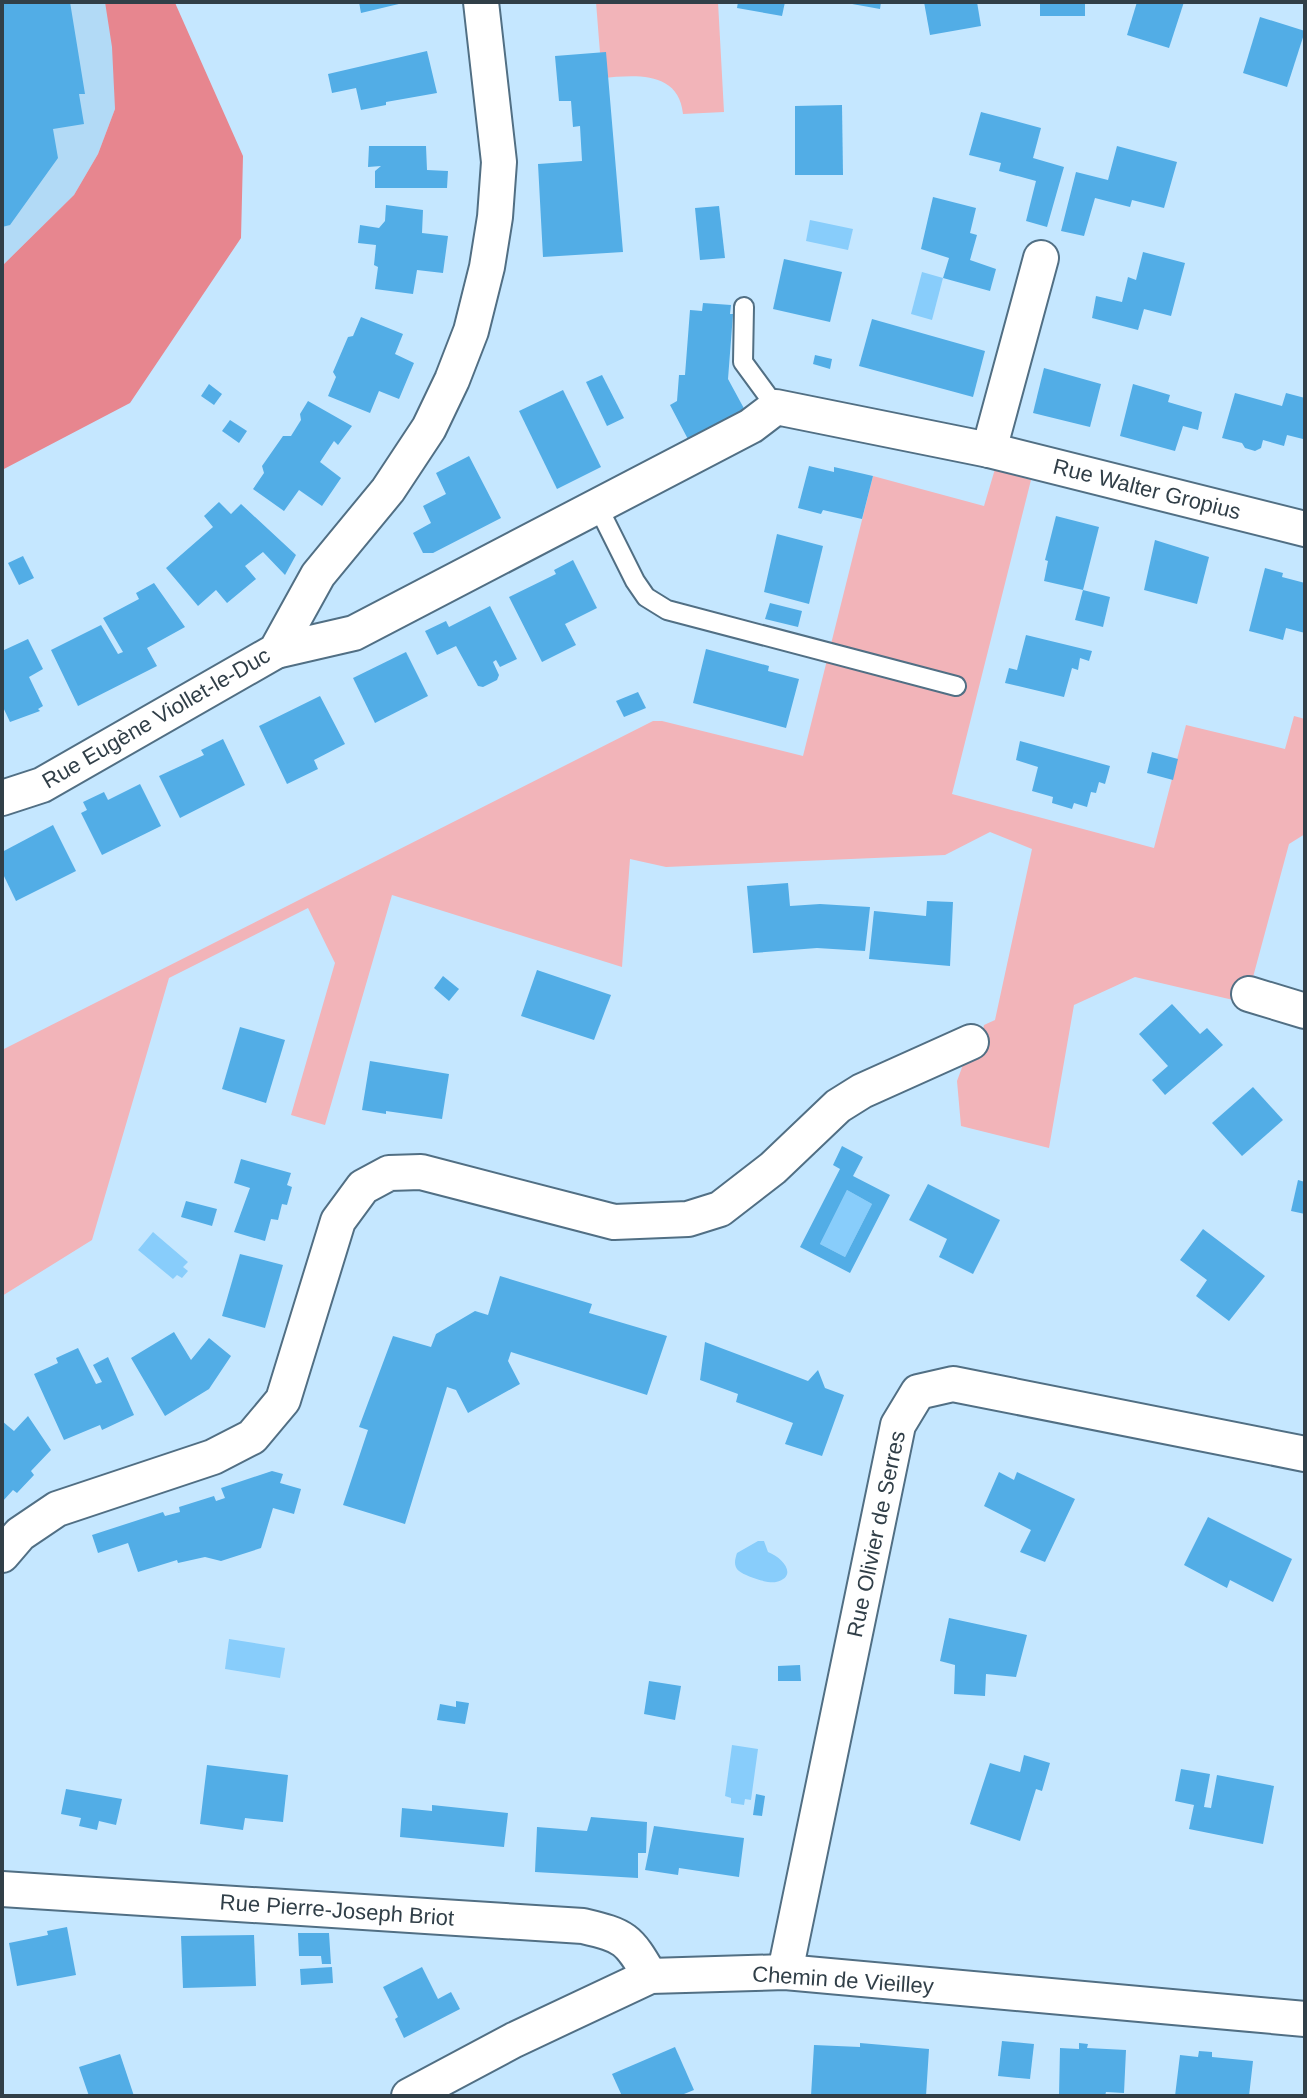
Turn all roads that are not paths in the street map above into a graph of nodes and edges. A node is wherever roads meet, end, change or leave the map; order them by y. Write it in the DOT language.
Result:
graph roads {
  1 [pos="481,2"];
  2 [pos="1041,258"];
  3 [pos="744,307"];
  4 [pos="776,407"];
  5 [pos="989,450"];
  6 [pos="597,505"];
  7 [pos="1305,529"];
  8 [pos="276,651"];
  9 [pos="956,686"];
  10 [pos="2,798"];
  11 [pos="1249,994"];
  12 [pos="1305,1011"];
  13 [pos="971,1042"];
  14 [pos="1305,1454"];
  15 [pos="2,1555"];
  16 [pos="2,1889"];
  17 [pos="785,1972"];
  18 [pos="650,1976"];
  19 [pos="1305,2019"];
  20 [pos="409,2096"];
  1 -- 8 [label="street, Rue Eugène Viollet-le-Duc"];
  2 -- 5 [label="street"];
  3 -- 4 [label="lane"];
  4 -- 5 [label="street, Rue Walter Gropius"];
  4 -- 6 [label="street"];
  5 -- 7 [label="street, Rue Walter Gropius"];
  6 -- 8 [label="street"];
  6 -- 9 [label="lane"];
  8 -- 10 [label="street, Rue Eugène Viollet-le-Duc"];
  11 -- 12 [label="street"];
  13 -- 15 [label="street"];
  14 -- 17 [label="street, Rue Olivier de Serres"];
  16 -- 18 [label="street, Rue Pierre-Joseph Briot"];
  17 -- 18 [label="street, Chemin de Vieilley"];
  17 -- 19 [label="street, Chemin de Vieilley"];
  18 -- 20 [label="street, Chemin de Vieilley"];
}
